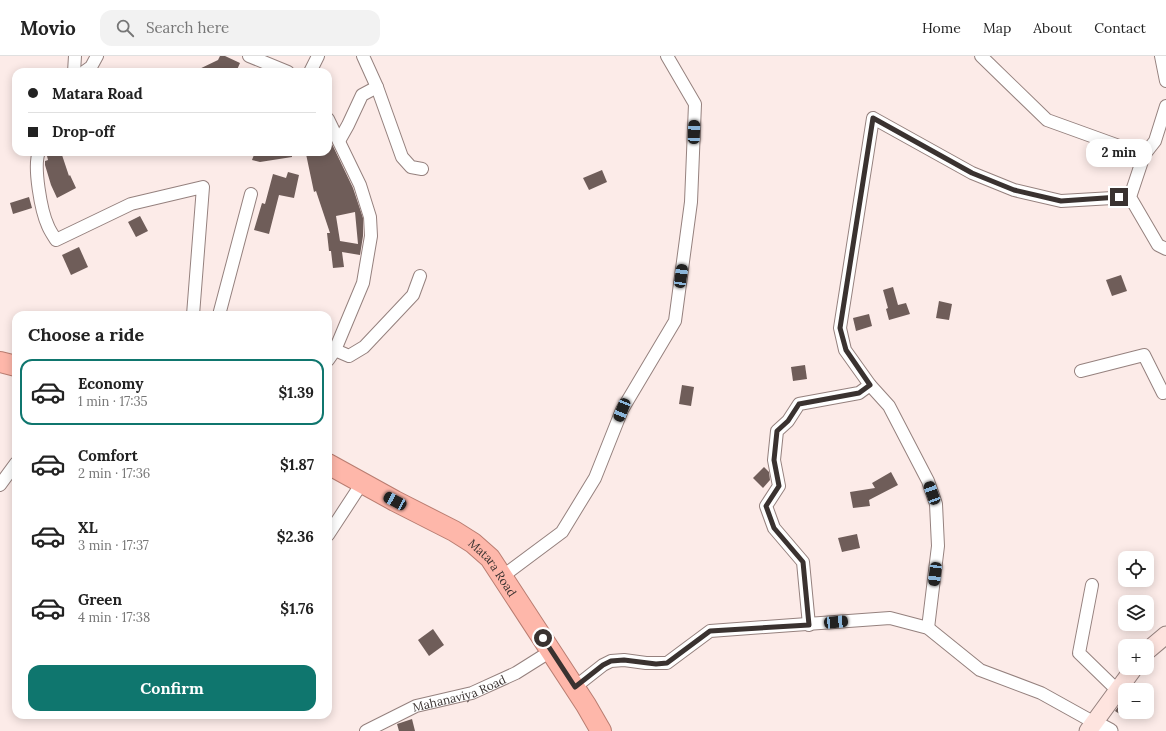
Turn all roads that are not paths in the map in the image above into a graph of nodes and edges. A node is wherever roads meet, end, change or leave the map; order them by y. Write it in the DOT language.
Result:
graph roads {
  1 [pos="75,56"];
  2 [pos="97,56"];
  3 [pos="250,56"];
  4 [pos="318,56"];
  5 [pos="363,56"];
  6 [pos="667,56"];
  7 [pos="981,56"];
  8 [pos="1161,56"];
  9 [pos="74,68"];
  10 [pos="91,68"];
  11 [pos="275,68"];
  12 [pos="312,68"];
  13 [pos="1166,82"];
  14 [pos="377,87"];
  15 [pos="1166,106"];
  16 [pos="332,126"];
  17 [pos="339,141"];
  18 [pos="1144,155"];
  19 [pos="37,156"];
  20 [pos="422,169"];
  21 [pos="251,194"];
  22 [pos="1130,197"];
  23 [pos="1166,249"];
  24 [pos="420,276"];
  25 [pos="193,311"];
  26 [pos="220,311"];
  27 [pos="335,350"];
  28 [pos="332,354"];
  29 [pos="0,362"];
  30 [pos="12,365"];
  31 [pos="1081,371"];
  32 [pos="870,385"];
  33 [pos="1166,392"];
  34 [pos="332,466"];
  35 [pos="12,468"];
  36 [pos="362,484"];
  37 [pos="0,485"];
  38 [pos="332,529"];
  39 [pos="503,576"];
  40 [pos="1092,585"];
  41 [pos="809,625"];
  42 [pos="928,628"];
  43 [pos="1166,635"];
  44 [pos="1154,645"];
  45 [pos="551,651"];
  46 [pos="1129,675"];
  47 [pos="575,687"];
  48 [pos="1117,690"];
  49 [pos="1091,727"];
  50 [pos="366,731"];
  51 [pos="601,731"];
  52 [pos="1110,731"];
  1 -- 9 [label="street"];
  2 -- 10 [label="street"];
  3 -- 11 [label="street"];
  4 -- 12 [label="street"];
  5 -- 14 [label="street"];
  6 -- 39 [label="street"];
  7 -- 18 [label="street"];
  8 -- 13 [label="street"];
  14 -- 17 [label="street"];
  14 -- 20 [label="street"];
  15 -- 18 [label="street"];
  16 -- 17 [label="street"];
  17 -- 27 [label="street"];
  18 -- 22 [label="street"];
  19 -- 25 [label="street"];
  21 -- 26 [label="street"];
  22 -- 23 [label="street"];
  22 -- 32 [label="street"];
  24 -- 27 [label="street"];
  27 -- 28 [label="street"];
  29 -- 30 [label="highway"];
  31 -- 33 [label="street"];
  32 -- 41 [label="street"];
  32 -- 42 [label="street"];
  34 -- 36 [label="highway, Matara Road"];
  35 -- 37 [label="street"];
  36 -- 38 [label="street"];
  36 -- 39 [label="highway, Matara Road"];
  39 -- 45 [label="highway, Matara Road"];
  40 -- 48 [label="street"];
  41 -- 42 [label="street"];
  41 -- 47 [label="street"];
  42 -- 49 [label="street"];
  43 -- 44 [label="main road"];
  45 -- 47 [label="highway, Matara Road"];
  45 -- 50 [label="street, Mahanaviya Road"];
  46 -- 48 [label="main road"];
  47 -- 51 [label="highway, Matara Road"];
  48 -- 49 [label="main road"];
  49 -- 52 [label="street"];
}
